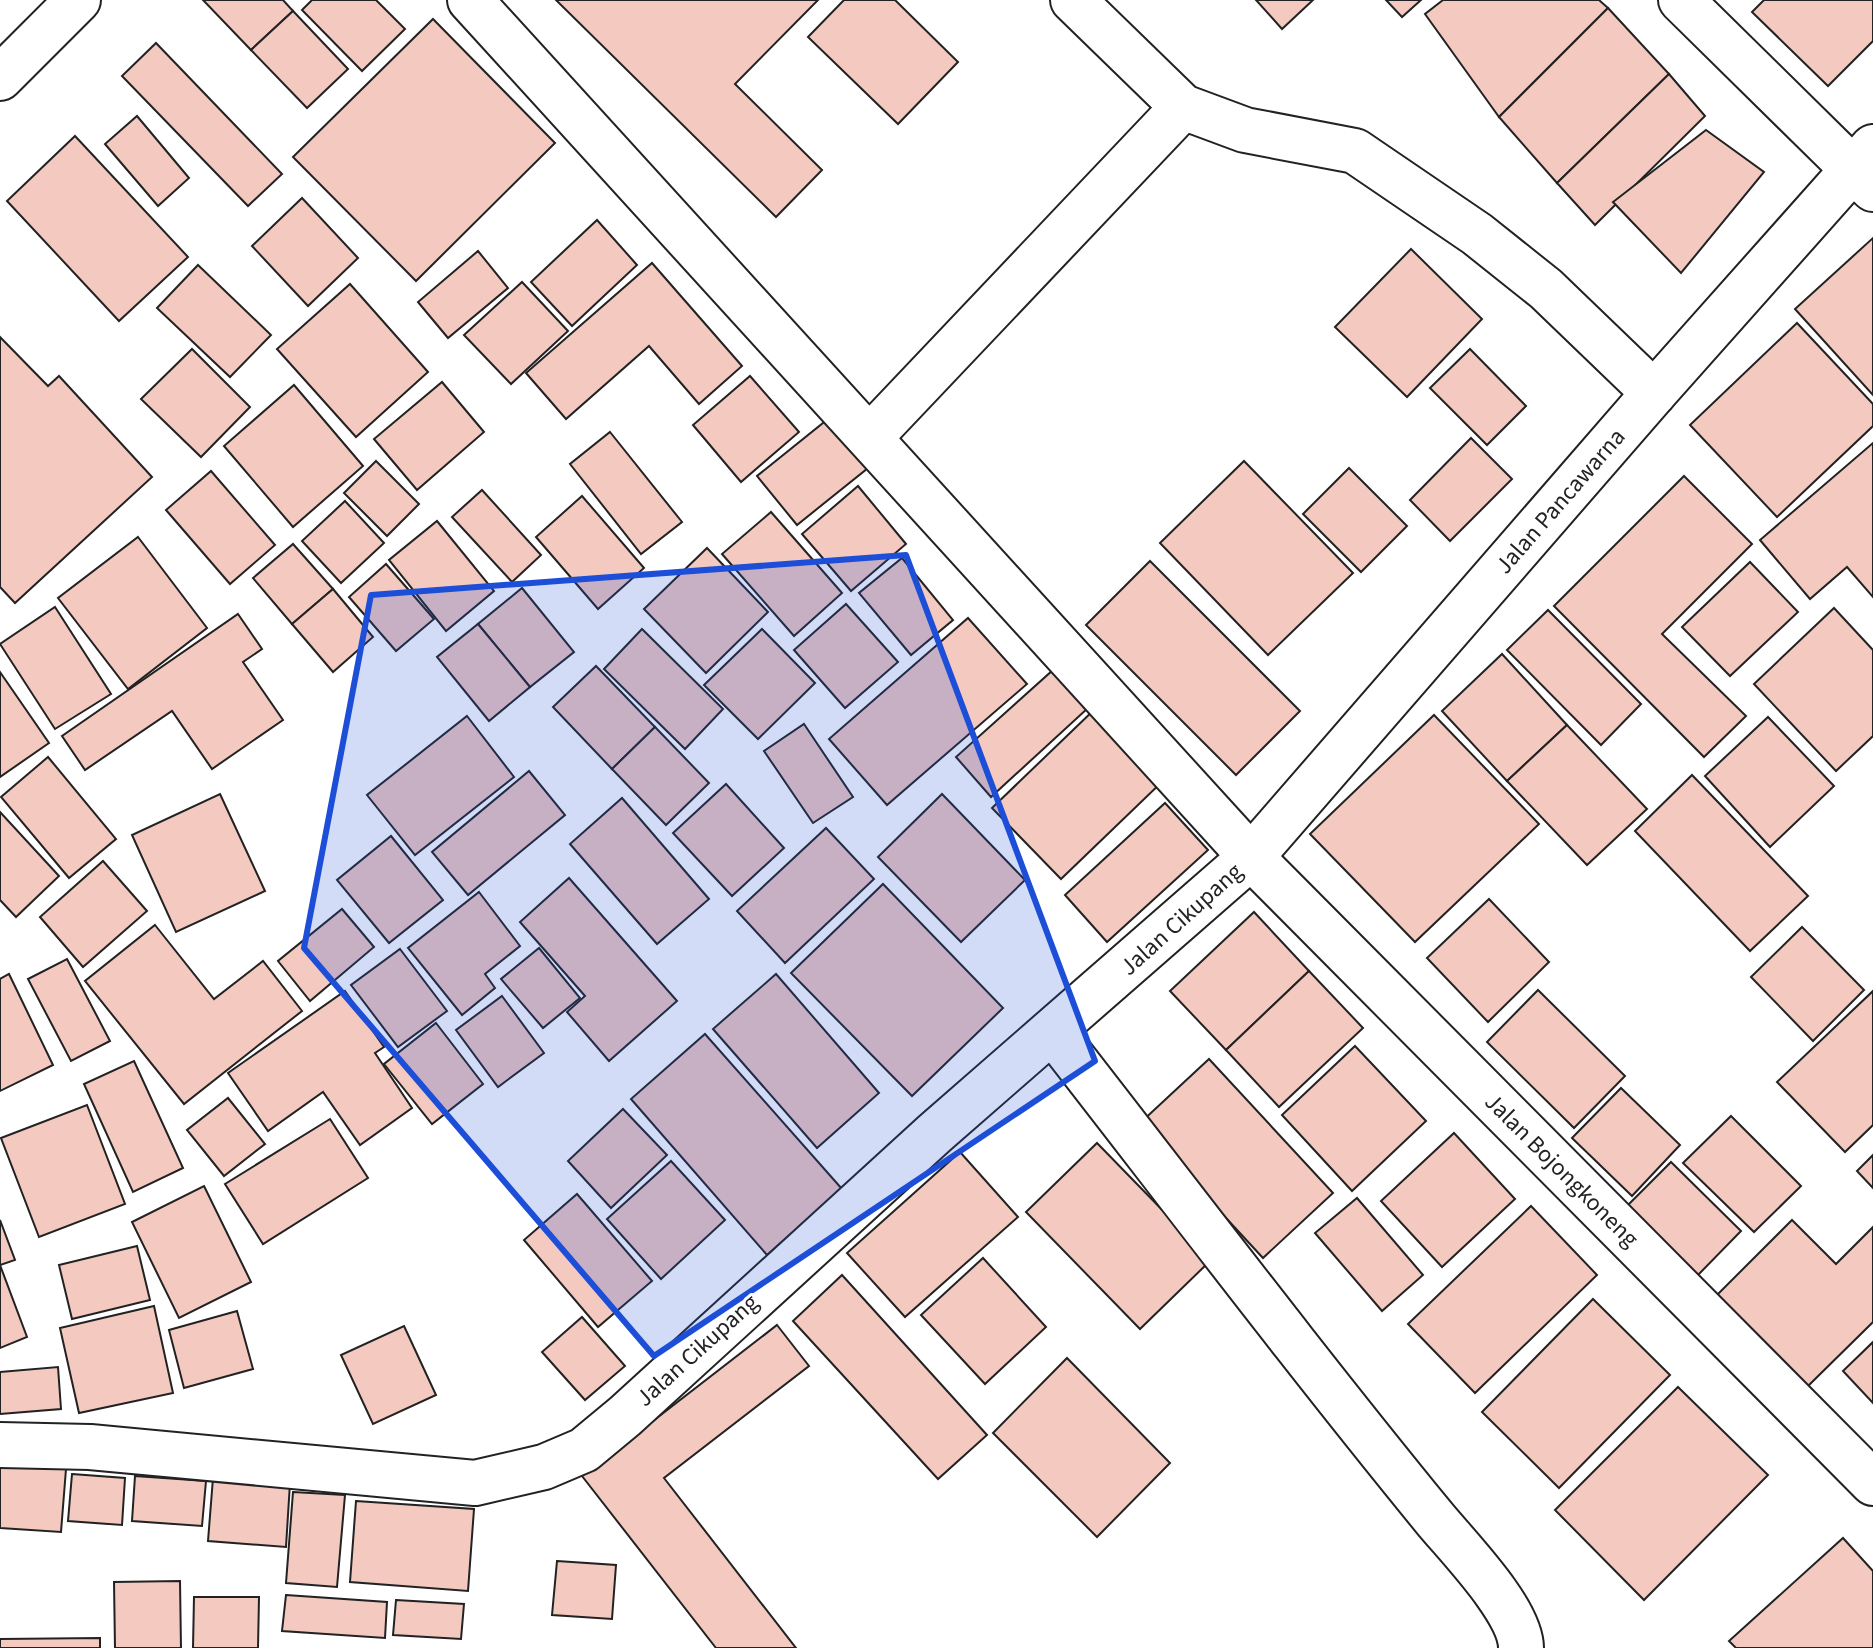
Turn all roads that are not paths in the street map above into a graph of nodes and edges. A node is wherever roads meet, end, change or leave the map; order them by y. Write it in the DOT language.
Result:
graph roads {
  1 [pos="78,0"];
  2 [pos="470,0"];
  3 [pos="1073,0"];
  4 [pos="1681,0"];
  5 [pos="0,78"];
  6 [pos="1183,107"];
  7 [pos="1866,168"];
  8 [pos="1654,393"];
  9 [pos="870,437"];
  10 [pos="1251,857"];
  11 [pos="1053,1032"];
  12 [pos="0,1445"];
  13 [pos="1873,1483"];
  14 [pos="1521,1648"];
  1 -- 5 [label="main road"];
  2 -- 9 [label="main road, Jalan Bojongkoneng"];
  3 -- 6 [label="main road"];
  4 -- 7 [label="main road"];
  6 -- 8 [label="main road"];
  6 -- 9 [label="main road"];
  7 -- 8 [label="main road, Jalan Pancawarna"];
  8 -- 10 [label="main road, Jalan Pancawarna"];
  9 -- 10 [label="main road, Jalan Bojongkoneng"];
  10 -- 11 [label="main road, Jalan Cikupang"];
  10 -- 13 [label="main road, Jalan Bojongkoneng"];
  11 -- 12 [label="main road, Jalan Cikupang"];
  11 -- 14 [label="main road"];
}
